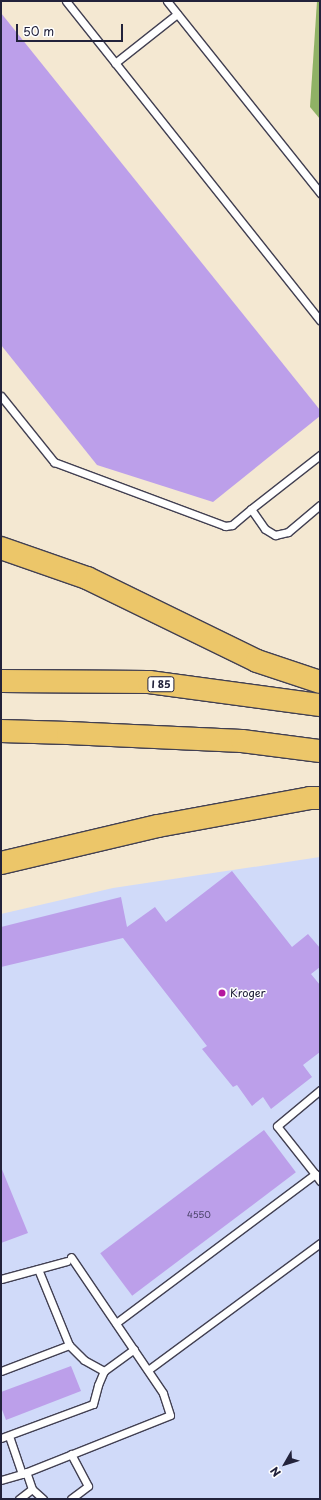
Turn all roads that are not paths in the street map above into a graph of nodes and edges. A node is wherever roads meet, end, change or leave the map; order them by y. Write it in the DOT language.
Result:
graph roads {
  1 [pos="66,1"];
  2 [pos="167,1"];
  3 [pos="177,14"];
  4 [pos="115,63"];
  5 [pos="320,193"];
  6 [pos="320,320"];
  7 [pos="1,396"];
  8 [pos="320,455"];
  9 [pos="320,505"];
  10 [pos="251,509"];
  11 [pos="1,548"];
  12 [pos="1,681"];
  13 [pos="320,682"];
  14 [pos="320,705"];
  15 [pos="1,731"];
  16 [pos="320,751"];
  17 [pos="320,798"];
  18 [pos="1,863"];
  19 [pos="320,1090"];
  20 [pos="315,1174"];
  21 [pos="320,1181"];
  22 [pos="320,1243"];
  23 [pos="38,1269"];
  24 [pos="1,1279"];
  25 [pos="116,1323"];
  26 [pos="68,1345"];
  27 [pos="134,1349"];
  28 [pos="148,1370"];
  29 [pos="104,1371"];
  30 [pos="1,1372"];
  31 [pos="9,1436"];
  32 [pos="1,1438"];
  33 [pos="71,1454"];
  34 [pos="24,1473"];
  35 [pos="1,1480"];
  36 [pos="32,1489"];
  37 [pos="19,1499"];
  38 [pos="43,1499"];
  39 [pos="71,1499"];
  1 -- 4 [label="lane"];
  2 -- 3 [label="lane"];
  3 -- 4 [label="lane"];
  3 -- 5 [label="lane"];
  4 -- 6 [label="lane"];
  7 -- 10 [label="lane"];
  8 -- 10 [label="lane"];
  9 -- 10 [label="lane"];
  11 -- 13 [label="highway"];
  12 -- 14 [label="highway, I 85"];
  15 -- 16 [label="highway"];
  17 -- 18 [label="highway"];
  19 -- 20 [label="lane"];
  20 -- 21 [label="lane"];
  20 -- 25 [label="lane"];
  22 -- 28 [label="lane"];
  23 -- 24 [label="lane"];
  23 -- 25 [label="lane"];
  23 -- 26 [label="lane"];
  25 -- 27 [label="lane"];
  26 -- 29 [label="lane"];
  26 -- 30 [label="lane"];
  27 -- 28 [label="lane"];
  27 -- 29 [label="lane"];
  28 -- 33 [label="lane"];
  29 -- 31 [label="lane"];
  31 -- 32 [label="lane"];
  31 -- 34 [label="lane"];
  33 -- 34 [label="lane"];
  33 -- 39 [label="lane"];
  34 -- 35 [label="lane"];
  34 -- 36 [label="lane"];
  36 -- 37 [label="lane"];
  36 -- 38 [label="lane"];
}
